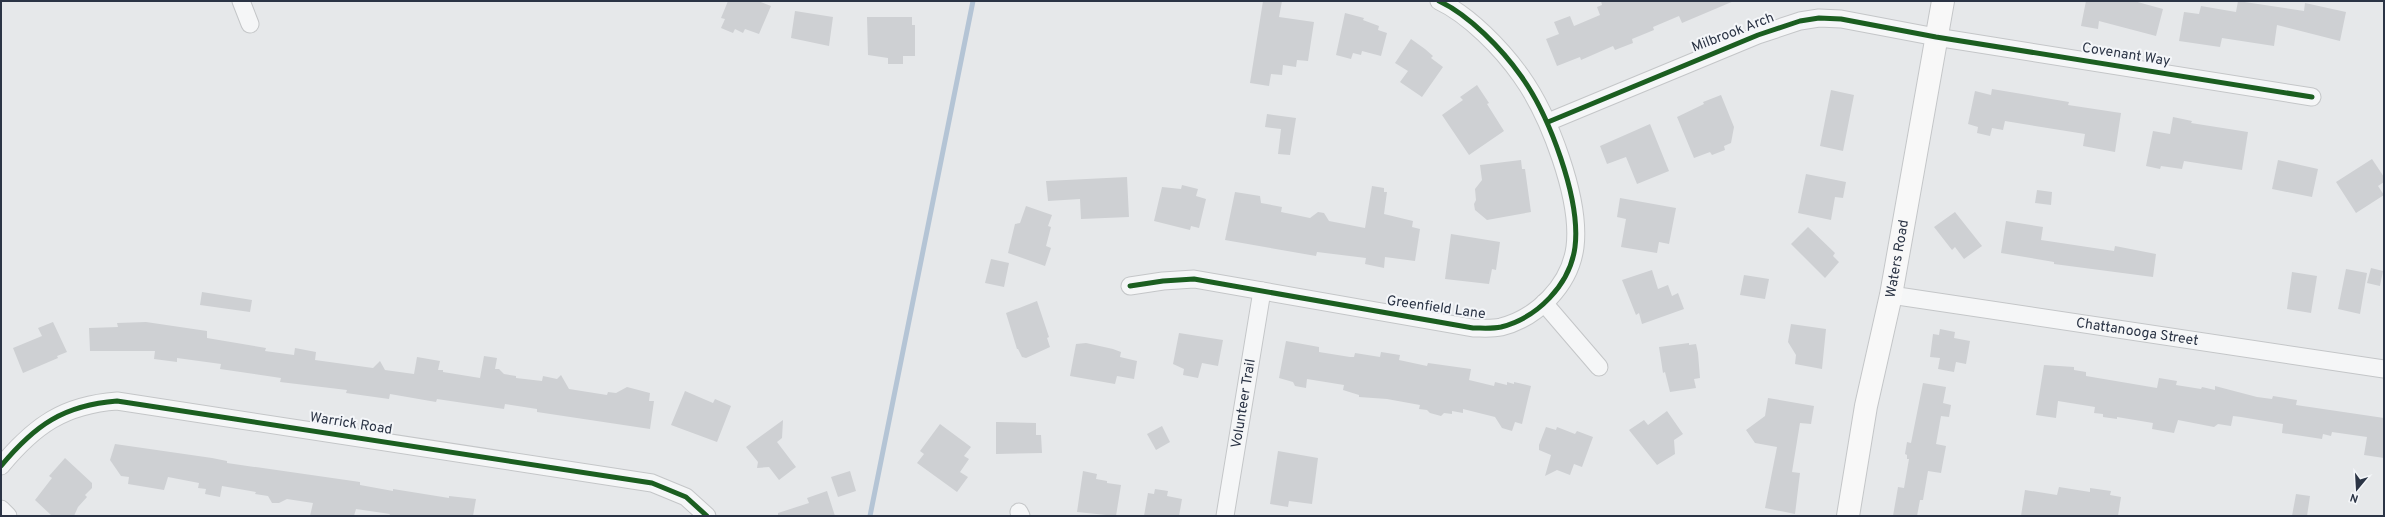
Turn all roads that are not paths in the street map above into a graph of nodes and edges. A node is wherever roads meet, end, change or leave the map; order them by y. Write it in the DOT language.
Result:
graph roads {
  1 [pos="241,1"];
  2 [pos="1439,1"];
  3 [pos="1943,1"];
  4 [pos="250,24"];
  5 [pos="1936,37"];
  6 [pos="2312,97"];
  7 [pos="1548,122"];
  8 [pos="1130,286"];
  9 [pos="1262,291"];
  10 [pos="1891,295"];
  11 [pos="1544,303"];
  12 [pos="1599,367"];
  13 [pos="2384,369"];
  14 [pos="1,466"];
  15 [pos="1,509"];
  16 [pos="8,516"];
  17 [pos="707,516"];
  18 [pos="1225,516"];
  19 [pos="1848,516"];
  1 -- 4 [label="street"];
  2 -- 7 [label="street, Greenfield Lane"];
  3 -- 5 [label="street, Waters Road"];
  5 -- 6 [label="street, Covenant Way"];
  5 -- 7 [label="street, Milbrook Arch"];
  5 -- 10 [label="street, Waters Road"];
  7 -- 11 [label="street, Greenfield Lane"];
  8 -- 9 [label="street, Greenfield Lane"];
  9 -- 11 [label="street, Greenfield Lane"];
  9 -- 18 [label="street, Volunteer Trail"];
  10 -- 13 [label="street, Chattanooga Street"];
  10 -- 19 [label="street, Waters Road"];
  11 -- 12 [label="street"];
  14 -- 17 [label="street, Warrick Road"];
  15 -- 16 [label="street"];
}
